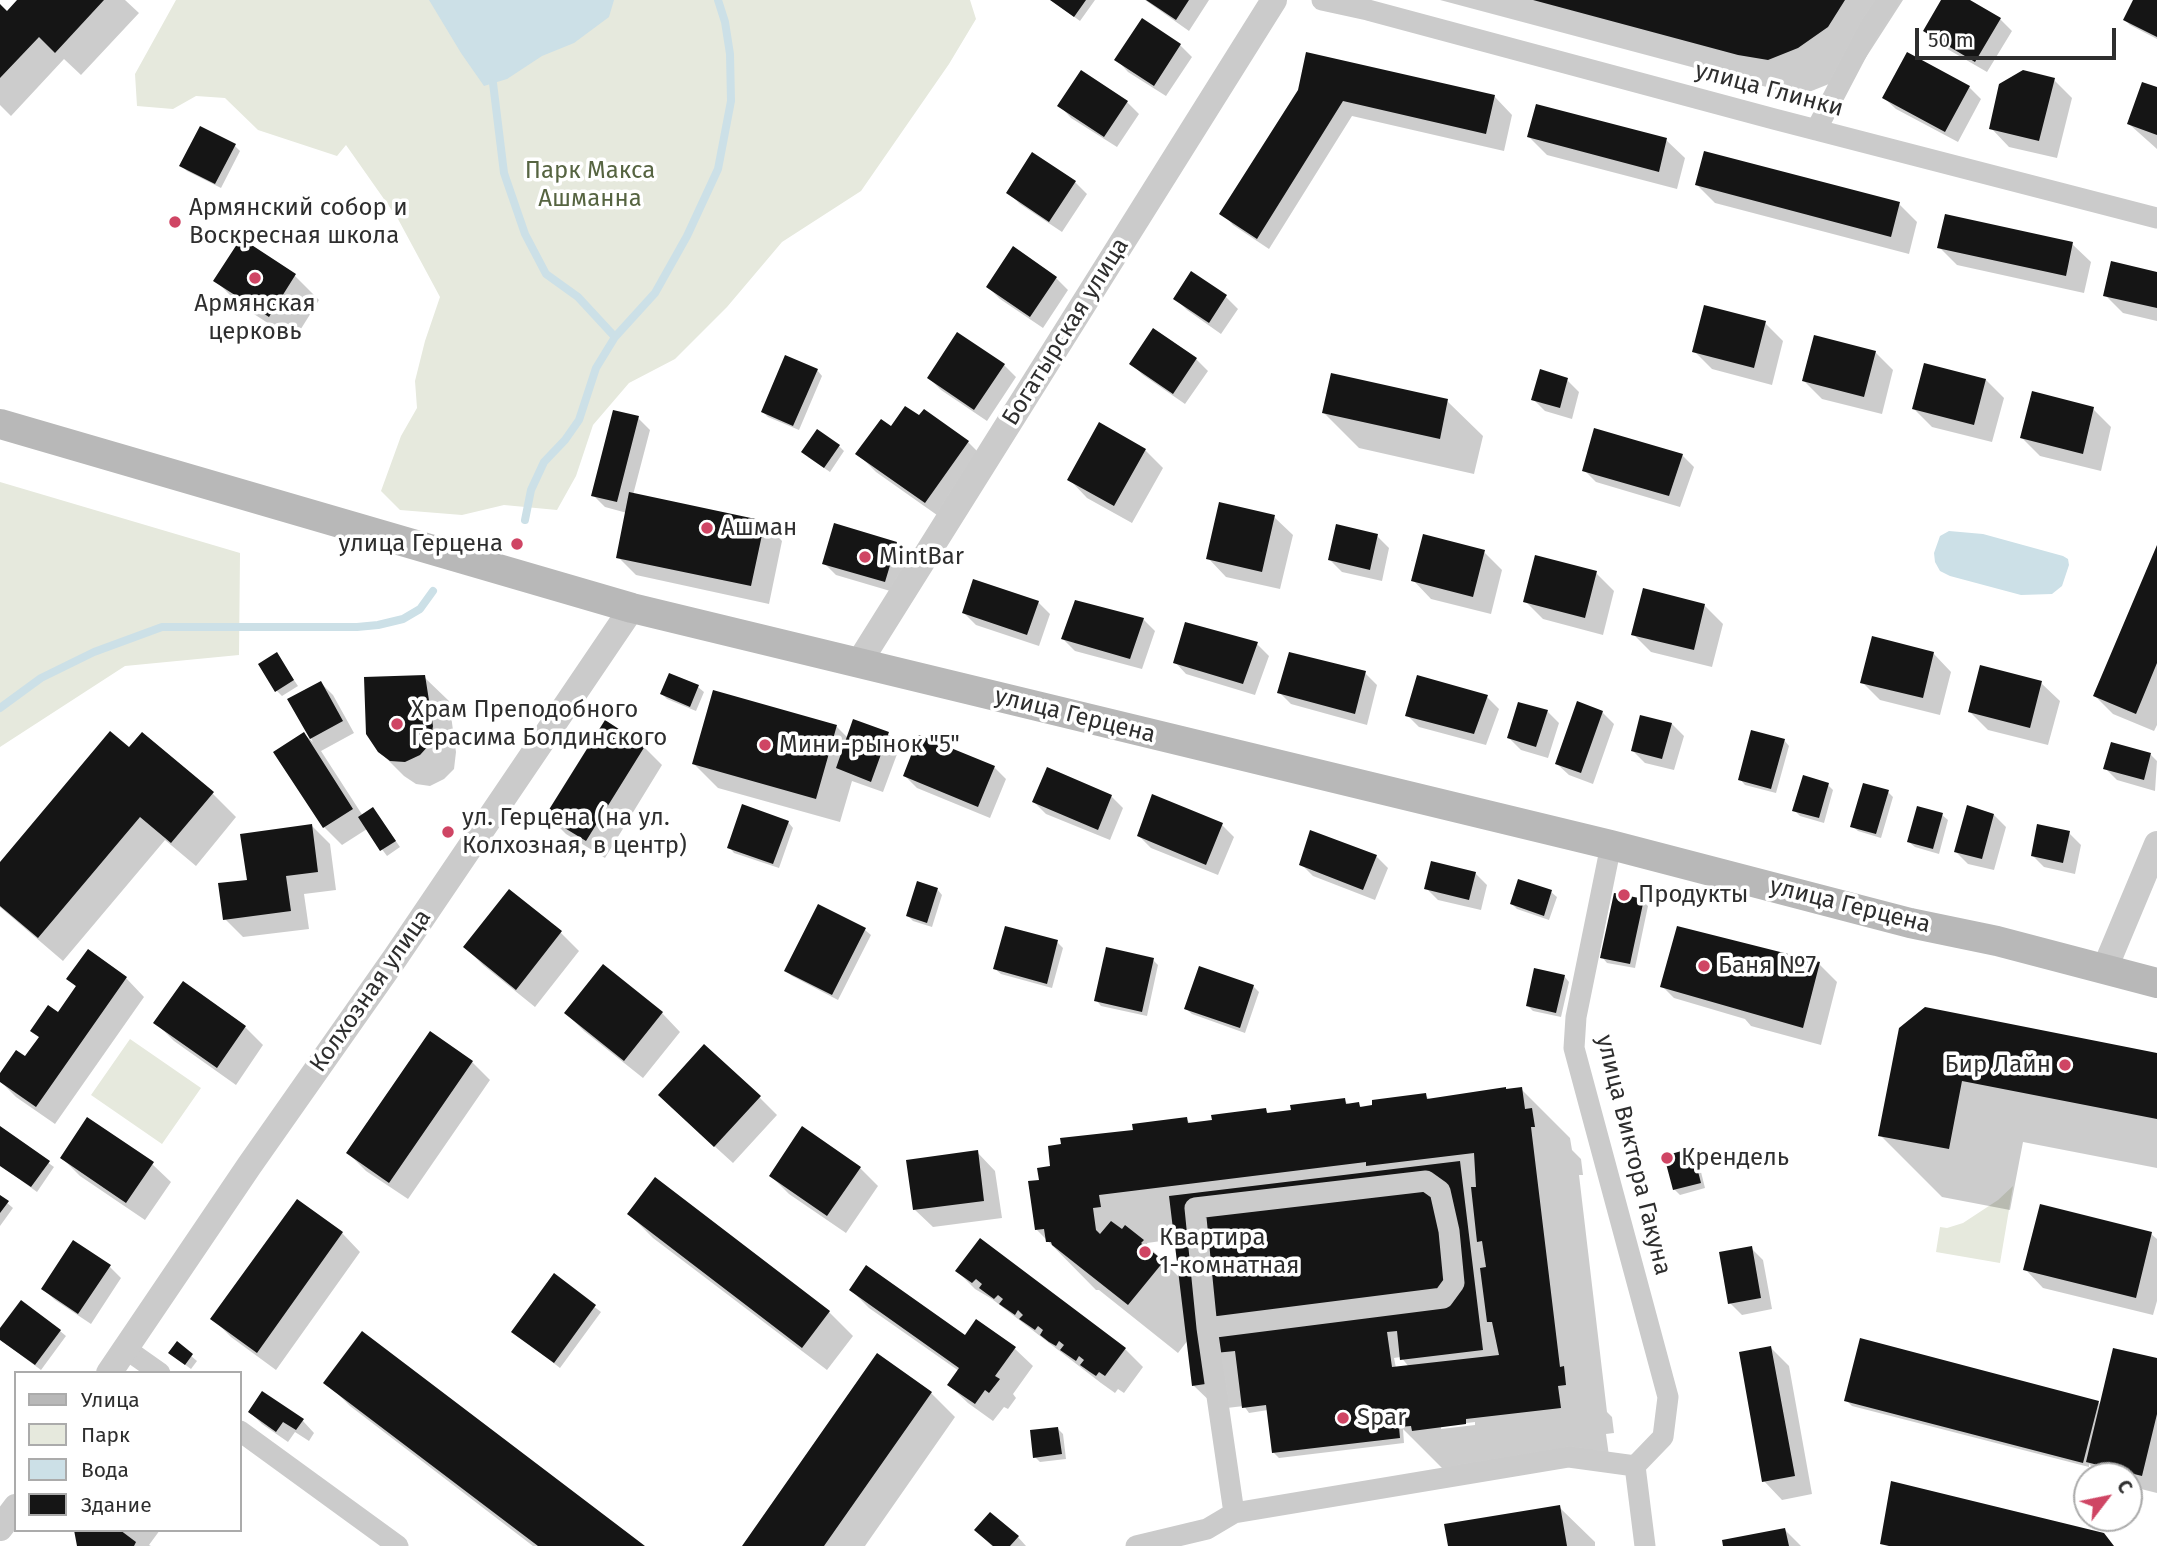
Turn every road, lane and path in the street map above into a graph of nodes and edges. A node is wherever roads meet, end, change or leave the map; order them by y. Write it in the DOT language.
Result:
graph roads {
  1 [pos="1274,0"];
  2 [pos="1322,0"];
  3 [pos="1888,0"];
  4 [pos="1366,5"];
  5 [pos="1816,130"];
  6 [pos="2157,218"];
  7 [pos="0,424"];
  8 [pos="632,608"];
  9 [pos="858,664"];
  10 [pos="2157,844"];
  11 [pos="1611,845"];
  12 [pos="2105,968"];
  13 [pos="2157,983"];
  14 [pos="1207,1328"];
  15 [pos="126,1349"];
  16 [pos="110,1371"];
  17 [pos="157,1371"];
  18 [pos="242,1432"];
  19 [pos="1635,1466"];
  20 [pos="14,1510"];
  21 [pos="1234,1513"];
  22 [pos="0,1528"];
  23 [pos="398,1546"];
  24 [pos="1136,1546"];
  25 [pos="1645,1546"];
  1 -- 9 [label="street, Богатырская улица"];
  2 -- 4 [label="street, улица Глинки"];
  3 -- 5 [label="street"];
  4 -- 5 [label="street, улица Глинки"];
  5 -- 6 [label="street, улица Глинки"];
  7 -- 8 [label="main road, улица Герцена"];
  8 -- 9 [label="main road, улица Герцена"];
  8 -- 15 [label="street, Колхозная улица"];
  9 -- 11 [label="main road, улица Герцена"];
  10 -- 12 [label="street"];
  11 -- 12 [label="main road, улица Герцена"];
  11 -- 19 [label="street, улица Виктора Гакуна"];
  12 -- 13 [label="main road, улица Герцена"];
  14 -- 14 [label="street"];
  14 -- 21 [label="street"];
  15 -- 16 [label="street, Колхозная улица"];
  15 -- 17 [label="street"];
  18 -- 23 [label="street"];
  19 -- 21 [label="street"];
  19 -- 25 [label="street"];
  20 -- 22 [label="street"];
  21 -- 24 [label="street"];
}
